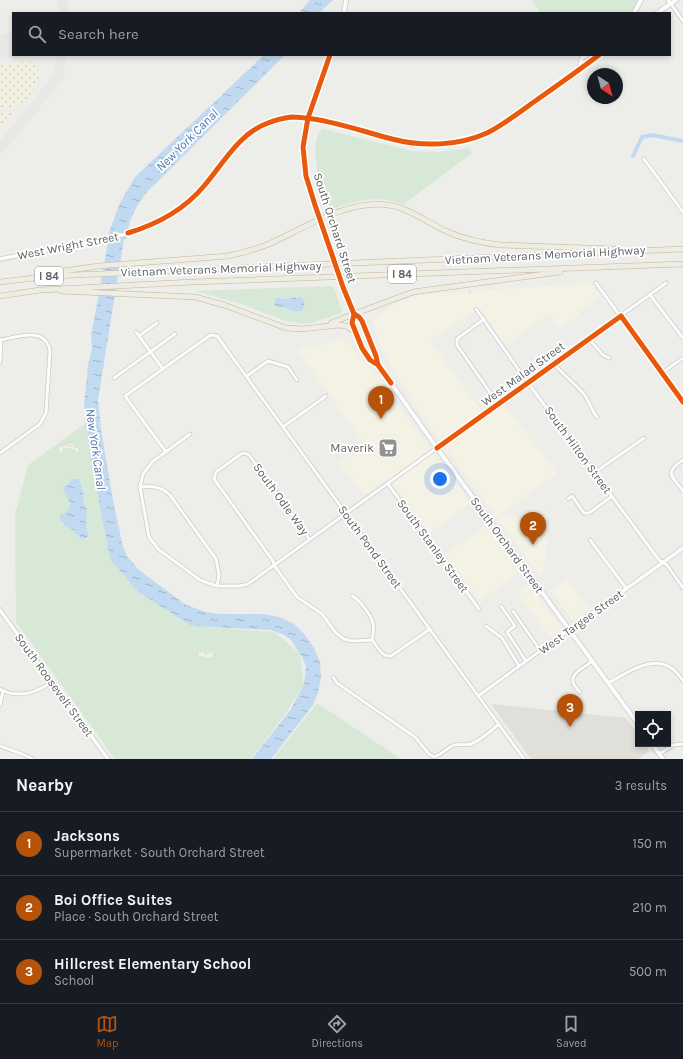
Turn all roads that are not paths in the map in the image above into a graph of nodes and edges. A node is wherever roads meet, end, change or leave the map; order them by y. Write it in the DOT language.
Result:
graph roads {
  1 [pos="346,0"];
  2 [pos="641,0"];
  3 [pos="676,0"];
  4 [pos="669,2"];
  5 [pos="344,12"];
  6 [pos="635,12"];
  7 [pos="658,12"];
  8 [pos="683,21"];
  9 [pos="330,56"];
  10 [pos="585,56"];
  11 [pos="598,56"];
  12 [pos="579,70"];
  13 [pos="308,118"];
  14 [pos="644,159"];
  15 [pos="683,212"];
  16 [pos="320,220"];
  17 [pos="683,249"];
  18 [pos="651,250"];
  19 [pos="0,259"];
  20 [pos="683,264"];
  21 [pos="592,268"];
  22 [pos="0,282"];
  23 [pos="596,283"];
  24 [pos="666,283"];
  25 [pos="40,290"];
  26 [pos="650,295"];
  27 [pos="0,296"];
  28 [pos="476,309"];
  29 [pos="354,314"];
  30 [pos="621,316"];
  31 [pos="484,319"];
  32 [pos="157,323"];
  33 [pos="327,325"];
  34 [pos="354,331"];
  35 [pos="136,332"];
  36 [pos="175,334"];
  37 [pos="139,336"];
  38 [pos="683,338"];
  39 [pos="589,339"];
  40 [pos="0,340"];
  41 [pos="150,351"];
  42 [pos="609,358"];
  43 [pos="683,358"];
  44 [pos="0,362"];
  45 [pos="554,364"];
  46 [pos="378,365"];
  47 [pos="163,369"];
  48 [pos="662,373"];
  49 [pos="247,376"];
  50 [pos="114,378"];
  51 [pos="297,380"];
  52 [pos="528,383"];
  53 [pos="326,396"];
  54 [pos="683,402"];
  55 [pos="498,404"];
  56 [pos="597,417"];
  57 [pos="283,427"];
  58 [pos="190,434"];
  59 [pos="644,438"];
  60 [pos="437,448"];
  61 [pos="166,452"];
  62 [pos="0,453"];
  63 [pos="683,460"];
  64 [pos="594,473"];
  65 [pos="388,484"];
  66 [pos="140,487"];
  67 [pos="683,491"];
  68 [pos="612,497"];
  69 [pos="568,499"];
  70 [pos="346,514"];
  71 [pos="310,540"];
  72 [pos="590,540"];
  73 [pos="683,548"];
  74 [pos="663,562"];
  75 [pos="274,565"];
  76 [pos="217,586"];
  77 [pos="626,588"];
  78 [pos="683,588"];
  79 [pos="352,596"];
  80 [pos="501,606"];
  81 [pos="479,609"];
  82 [pos="0,610"];
  83 [pos="513,611"];
  84 [pos="486,626"];
  85 [pos="430,629"];
  86 [pos="569,630"];
  87 [pos="372,640"];
  88 [pos="540,650"];
  89 [pos="526,661"];
  90 [pos="592,662"];
  91 [pos="519,666"];
  92 [pos="333,677"];
  93 [pos="683,680"];
  94 [pos="52,682"];
  95 [pos="608,683"];
  96 [pos="1,690"];
  97 [pos="580,692"];
  98 [pos="478,696"];
  99 [pos="0,705"];
  100 [pos="635,720"];
  101 [pos="499,724"];
  102 [pos="683,744"];
  103 [pos="0,746"];
  104 [pos="654,747"];
  105 [pos="659,754"];
  106 [pos="33,759"];
  107 [pos="108,759"];
  108 [pos="524,759"];
  109 [pos="663,759"];
  1 -- 5 [label="main road"];
  2 -- 6 [label="main road"];
  3 -- 4 [label="main road"];
  4 -- 7 [label="main road"];
  4 -- 8 [label="street"];
  9 -- 13 [label="main road, South Orchard Street"];
  10 -- 12 [label="main road"];
  11 -- 12 [label="main road"];
  12 -- 13 [label="main road"];
  13 -- 16 [label="main road, South Orchard Street"];
  13 -- 19 [label="street, West Wright Street"];
  14 -- 15 [label="street"];
  16 -- 18 [label="highway"];
  16 -- 22 [label="highway"];
  16 -- 29 [label="main road, South Orchard Street, bridge"];
  17 -- 18 [label="highway, Vietnam Veterans Memorial Highway / I 84"];
  18 -- 22 [label="highway, Vietnam Veterans Memorial Highway / I 84"];
  20 -- 21 [label="highway, Vietnam Veterans Memorial Highway / I 84"];
  21 -- 25 [label="highway, Vietnam Veterans Memorial Highway / I 84"];
  21 -- 29 [label="highway"];
  23 -- 30 [label="street"];
  24 -- 26 [label="street, West Malad Street"];
  25 -- 27 [label="highway, Vietnam Veterans Memorial Highway / I 84"];
  25 -- 33 [label="highway"];
  26 -- 30 [label="street, West Malad Street"];
  26 -- 38 [label="street"];
  28 -- 31 [label="street, South Hilton Street"];
  29 -- 33 [label="highway"];
  29 -- 34 [label="main road, South Orchard Street"];
  29 -- 46 [label="main road, South Orchard Street"];
  30 -- 39 [label="street, West Malad Street"];
  30 -- 48 [label="street"];
  31 -- 52 [label="street, South Hilton Street"];
  31 -- 55 [label="street"];
  32 -- 37 [label="street"];
  33 -- 34 [label="highway"];
  34 -- 46 [label="main road, South Orchard Street"];
  35 -- 37 [label="street"];
  36 -- 41 [label="street"];
  37 -- 41 [label="street"];
  39 -- 42 [label="street"];
  39 -- 45 [label="street, West Malad Street"];
  40 -- 44 [label="street"];
  40 -- 62 [label="street"];
  41 -- 47 [label="street"];
  41 -- 50 [label="street"];
  43 -- 48 [label="street"];
  45 -- 52 [label="street, West Malad Street"];
  45 -- 56 [label="street"];
  46 -- 60 [label="main road, South Orchard Street"];
  47 -- 49 [label="street, South Pond Street"];
  47 -- 61 [label="street"];
  48 -- 54 [label="street"];
  49 -- 51 [label="street"];
  49 -- 57 [label="street, South Pond Street"];
  52 -- 55 [label="street, West Malad Street"];
  52 -- 64 [label="street, South Hilton Street"];
  53 -- 57 [label="street"];
  55 -- 60 [label="street, West Malad Street"];
  57 -- 70 [label="street, South Pond Street"];
  58 -- 61 [label="street"];
  59 -- 64 [label="street"];
  60 -- 65 [label="street, West Malad Street"];
  60 -- 86 [label="main road, South Orchard Street"];
  61 -- 66 [label="street"];
  63 -- 67 [label="street"];
  64 -- 68 [label="street, South Hilton Street"];
  65 -- 70 [label="street, West Malad Street"];
  65 -- 81 [label="street, South Stanley Street"];
  66 -- 76 [label="street"];
  66 -- 76 [label="street"];
  68 -- 69 [label="street"];
  68 -- 74 [label="street, South Hilton Street"];
  70 -- 71 [label="street, West Malad Street"];
  70 -- 85 [label="street, South Pond Street"];
  71 -- 75 [label="street, West Malad Street"];
  71 -- 75 [label="street, South Odle Way"];
  72 -- 77 [label="street"];
  73 -- 74 [label="street, West Targee Street"];
  74 -- 77 [label="street, West Targee Street"];
  74 -- 78 [label="street, South Hilton Street"];
  75 -- 76 [label="street, West Malad Street"];
  75 -- 87 [label="street"];
  77 -- 86 [label="street, West Targee Street"];
  79 -- 87 [label="street"];
  80 -- 89 [label="street"];
  82 -- 94 [label="street, South Roosevelt Street"];
  83 -- 88 [label="street"];
  84 -- 91 [label="street"];
  85 -- 87 [label="street"];
  85 -- 98 [label="street, South Pond Street"];
  86 -- 88 [label="street, West Targee Street"];
  86 -- 90 [label="main road, South Orchard Street"];
  88 -- 89 [label="street, West Targee Street"];
  89 -- 91 [label="street, West Targee Street"];
  90 -- 95 [label="main road, South Orchard Street"];
  90 -- 97 [label="street"];
  91 -- 98 [label="street, West Targee Street"];
  92 -- 101 [label="street"];
  93 -- 95 [label="street"];
  94 -- 96 [label="street"];
  94 -- 107 [label="street, South Roosevelt Street"];
  95 -- 100 [label="main road, South Orchard Street"];
  96 -- 99 [label="street"];
  98 -- 101 [label="street, South Pond Street"];
  101 -- 108 [label="street, South Pond Street"];
  102 -- 105 [label="street"];
  103 -- 106 [label="street"];
  104 -- 105 [label="main road"];
  105 -- 109 [label="main road"];
}
